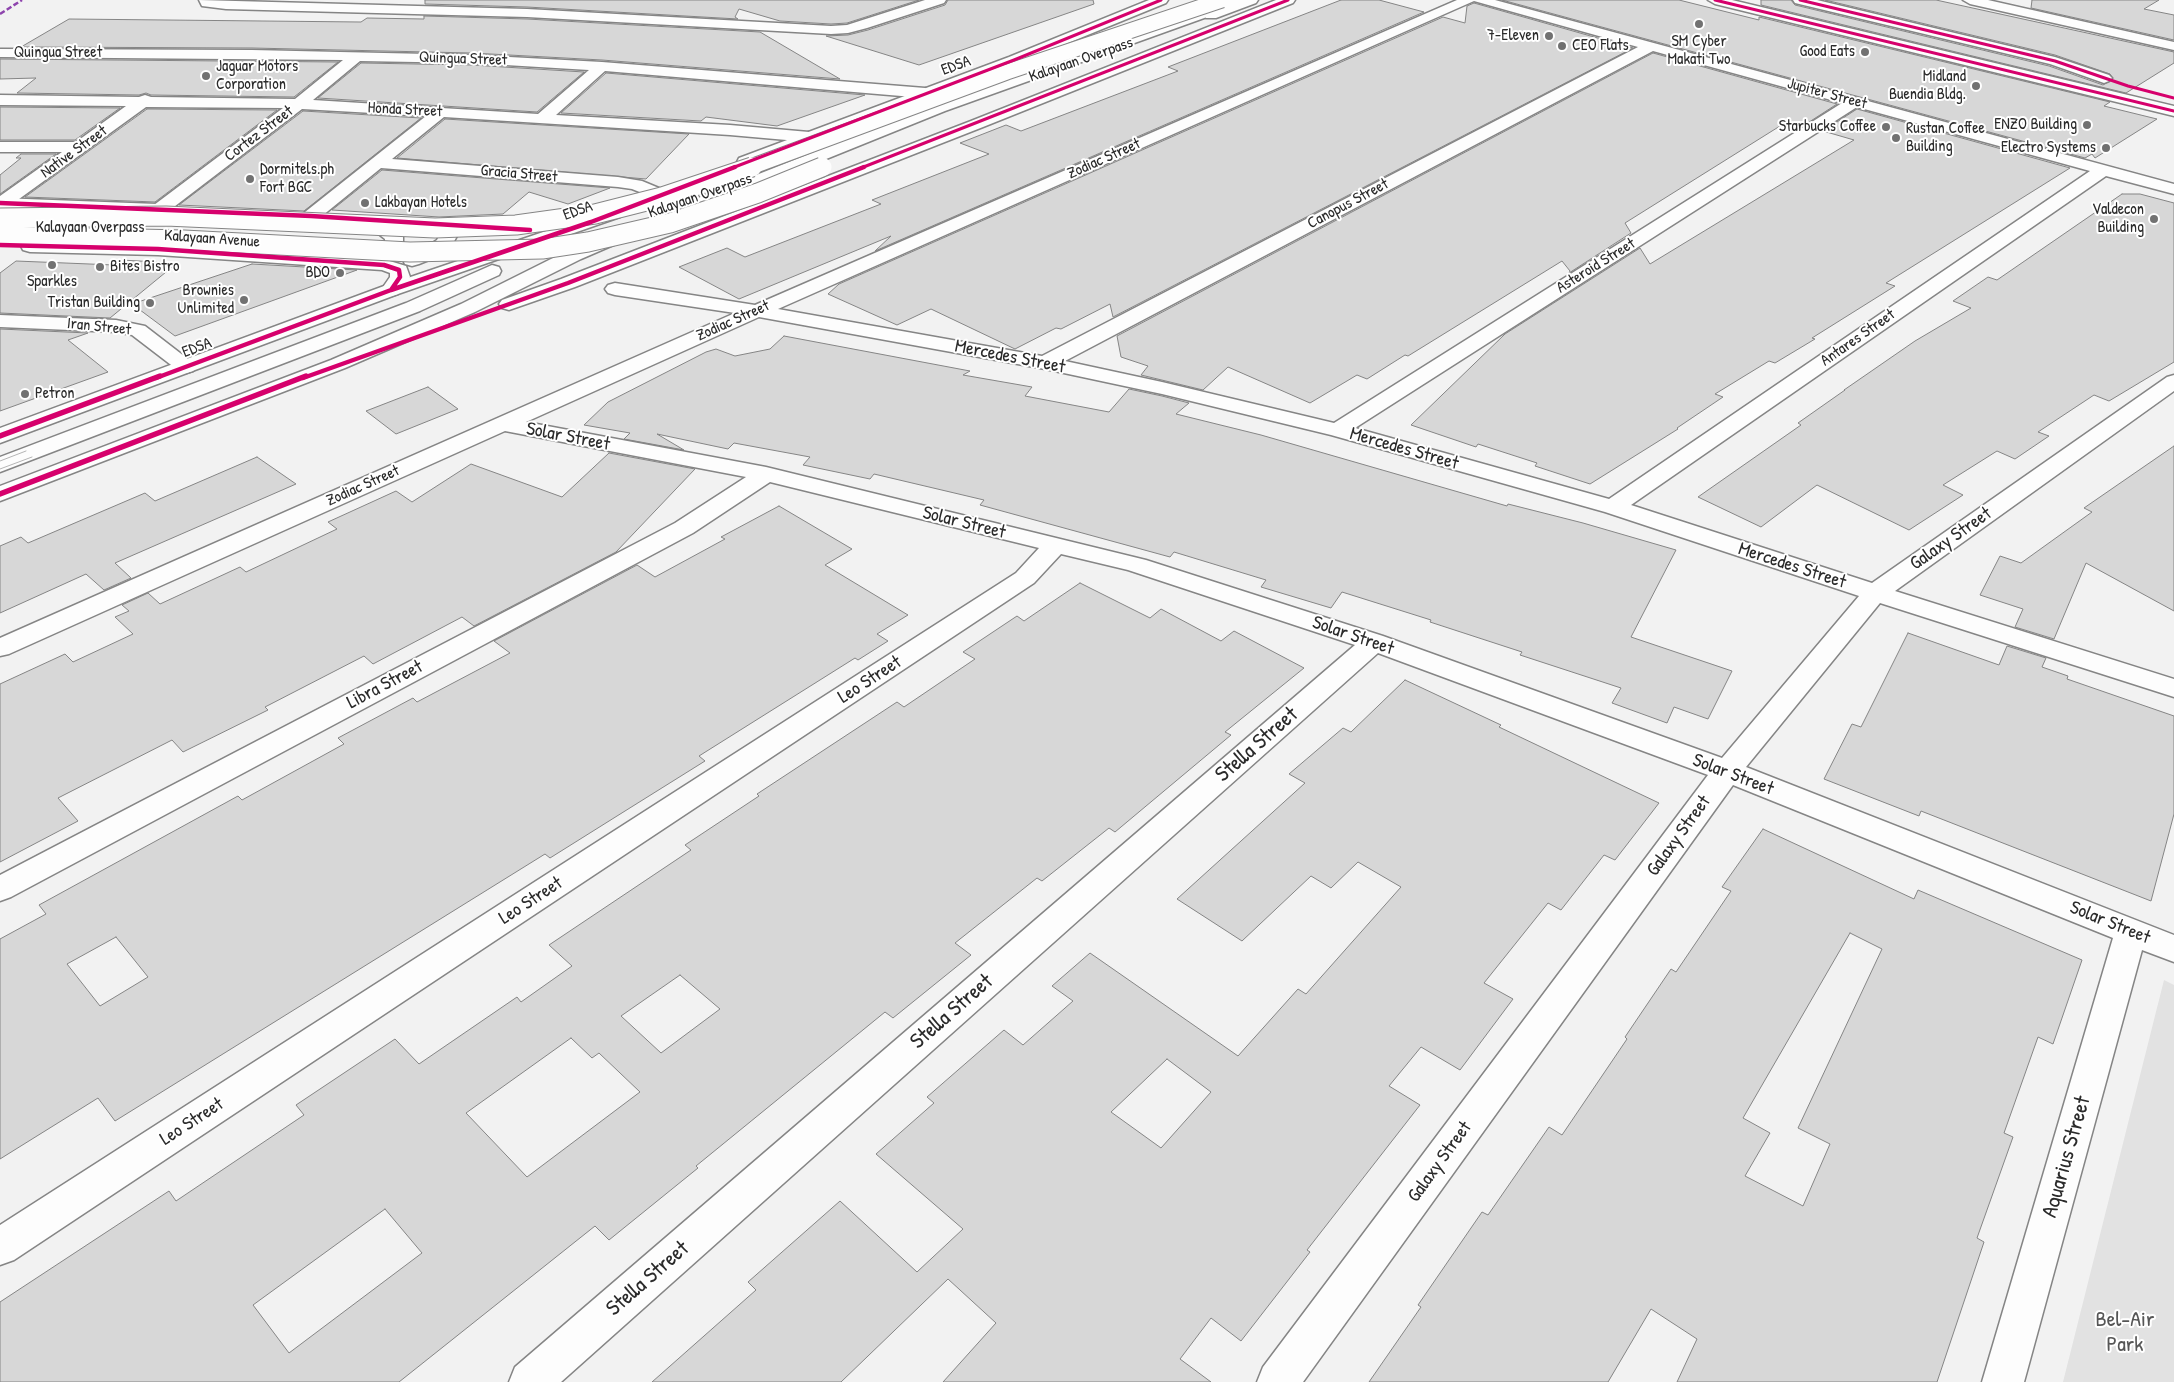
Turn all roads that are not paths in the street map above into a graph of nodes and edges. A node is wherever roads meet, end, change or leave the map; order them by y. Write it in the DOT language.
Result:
graph roads {
  1 [pos="206,0"];
  2 [pos="939,0"];
  3 [pos="1161,0"];
  4 [pos="1194,0"];
  5 [pos="1222,0"];
  6 [pos="1241,0"];
  7 [pos="1251,0"];
  8 [pos="1267,0"];
  9 [pos="1288,0"];
  10 [pos="1468,0"];
  11 [pos="1480,0"];
  12 [pos="1715,0"];
  13 [pos="1730,0"];
  14 [pos="1764,0"];
  15 [pos="1800,0"];
  16 [pos="1970,0"];
  17 [pos="2019,0"];
  18 [pos="2004,8"];
  19 [pos="1652,46"];
  20 [pos="2174,46"];
  21 [pos="0,52"];
  22 [pos="357,56"];
  23 [pos="1991,58"];
  24 [pos="1014,60"];
  25 [pos="602,66"];
  26 [pos="2128,86"];
  27 [pos="2081,88"];
  28 [pos="925,92"];
  29 [pos="2174,98"];
  30 [pos="0,100"];
  31 [pos="145,100"];
  32 [pos="1855,102"];
  33 [pos="299,104"];
  34 [pos="2174,111"];
  35 [pos="441,112"];
  36 [pos="543,118"];
  37 [pos="810,137"];
  38 [pos="0,147"];
  39 [pos="79,147"];
  40 [pos="377,163"];
  41 [pos="2103,170"];
  42 [pos="2174,189"];
  43 [pos="660,195"];
  44 [pos="0,209"];
  45 [pos="160,209"];
  46 [pos="311,216"];
  47 [pos="591,222"];
  48 [pos="0,229"];
  49 [pos="446,229"];
  50 [pos="385,232"];
  51 [pos="0,236"];
  52 [pos="0,245"];
  53 [pos="351,262"];
  54 [pos="384,265"];
  55 [pos="615,289"];
  56 [pos="391,290"];
  57 [pos="757,310"];
  58 [pos="0,321"];
  59 [pos="1045,363"];
  60 [pos="338,364"];
  61 [pos="186,367"];
  62 [pos="2174,382"];
  63 [pos="501,424"];
  64 [pos="1338,430"];
  65 [pos="0,436"];
  66 [pos="0,465"];
  67 [pos="766,474"];
  68 [pos="0,494"];
  69 [pos="1614,507"];
  70 [pos="1055,546"];
  71 [pos="1875,593"];
  72 [pos="1374,642"];
  73 [pos="0,648"];
  74 [pos="2174,688"];
  75 [pos="1727,772"];
  76 [pos="0,889"];
  77 [pos="2131,932"];
  78 [pos="2174,949"];
  79 [pos="0,1247"];
  80 [pos="530,1382"];
  81 [pos="1278,1382"];
  82 [pos="2003,1382"];
  1 -- 2 [label="main road"];
  3 -- 24 [label="main road, EDSA"];
  4 -- 24 [label="main road"];
  5 -- 44 [label="main road, Kalayaan Overpass, bridge"];
  6 -- 60 [label="main road, EDSA"];
  7 -- 48 [label="main road, Kalayaan Overpass"];
  8 -- 51 [label="main road, bridge"];
  9 -- 60 [label="main road"];
  10 -- 57 [label="main road, Zodiac Street"];
  11 -- 19 [label="main road, Jupiter Street"];
  12 -- 27 [label="main road"];
  13 -- 23 [label="main road"];
  14 -- 23 [label="main road"];
  15 -- 26 [label="main road"];
  16 -- 18 [label="main road"];
  17 -- 18 [label="main road"];
  18 -- 20 [label="main road"];
  19 -- 32 [label="main road, Jupiter Street"];
  19 -- 59 [label="main road, Canopus Street"];
  21 -- 22 [label="main road, Quingua Street"];
  22 -- 25 [label="main road, Quingua Street"];
  22 -- 33 [label="main road, Cortez Street"];
  23 -- 26 [label="main road"];
  23 -- 27 [label="main road"];
  24 -- 28 [label="main road, EDSA"];
  25 -- 28 [label="main road, Quingua Street"];
  25 -- 36 [label="main road"];
  26 -- 29 [label="main road"];
  27 -- 34 [label="main road"];
  28 -- 37 [label="main road, EDSA"];
  30 -- 31 [label="main road, Honda Street"];
  31 -- 33 [label="main road, Honda Street"];
  31 -- 39 [label="main road, Native Street"];
  32 -- 41 [label="main road, Jupiter Street"];
  32 -- 64 [label="main road, Asteroid Street"];
  33 -- 35 [label="main road, Honda Street"];
  33 -- 45 [label="main road, Cortez Street"];
  35 -- 36 [label="main road, Honda Street"];
  35 -- 40 [label="main road"];
  36 -- 37 [label="main road, Honda Street"];
  37 -- 43 [label="main road, EDSA"];
  38 -- 39 [label="main road"];
  39 -- 44 [label="main road, Native Street"];
  40 -- 43 [label="main road, Gracia Street"];
  40 -- 46 [label="main road"];
  41 -- 42 [label="main road, Jupiter Street"];
  41 -- 69 [label="main road, Antares Street"];
  43 -- 47 [label="main road, EDSA"];
  44 -- 45 [label="main road"];
  44 -- 50 [label="main road, Kalayaan Avenue"];
  45 -- 46 [label="main road"];
  46 -- 49 [label="main road"];
  47 -- 49 [label="main road"];
  47 -- 56 [label="main road, EDSA"];
  47 -- 66 [label="main road"];
  49 -- 50 [label="main road, Kalayaan Avenue"];
  49 -- 54 [label="main road, Kalayaan Avenue"];
  50 -- 53 [label="main road"];
  52 -- 53 [label="main road, Kalayaan Avenue"];
  53 -- 54 [label="main road, Kalayaan Avenue"];
  54 -- 56 [label="main road"];
  55 -- 57 [label="main road, Mercedes Street"];
  56 -- 61 [label="main road, EDSA"];
  57 -- 59 [label="main road, Mercedes Street"];
  57 -- 63 [label="main road, Zodiac Street"];
  58 -- 61 [label="main road, Iran Street"];
  59 -- 64 [label="main road, Mercedes Street"];
  60 -- 68 [label="main road, EDSA"];
  61 -- 65 [label="main road, EDSA"];
  62 -- 71 [label="main road, Galaxy Street"];
  63 -- 67 [label="main road, Solar Street"];
  63 -- 73 [label="main road, Zodiac Street"];
  64 -- 69 [label="main road, Mercedes Street"];
  67 -- 70 [label="main road, Solar Street"];
  67 -- 76 [label="main road, Libra Street"];
  69 -- 71 [label="main road, Mercedes Street"];
  70 -- 72 [label="main road, Solar Street"];
  70 -- 79 [label="main road, Leo Street"];
  71 -- 74 [label="main road, Mercedes Street"];
  71 -- 75 [label="main road, Galaxy Street"];
  72 -- 75 [label="main road, Solar Street"];
  72 -- 80 [label="main road, Stella Street"];
  75 -- 77 [label="main road, Solar Street"];
  75 -- 81 [label="main road, Galaxy Street"];
  77 -- 78 [label="main road, Solar Street"];
  77 -- 82 [label="main road, Aquarius Street"];
}
